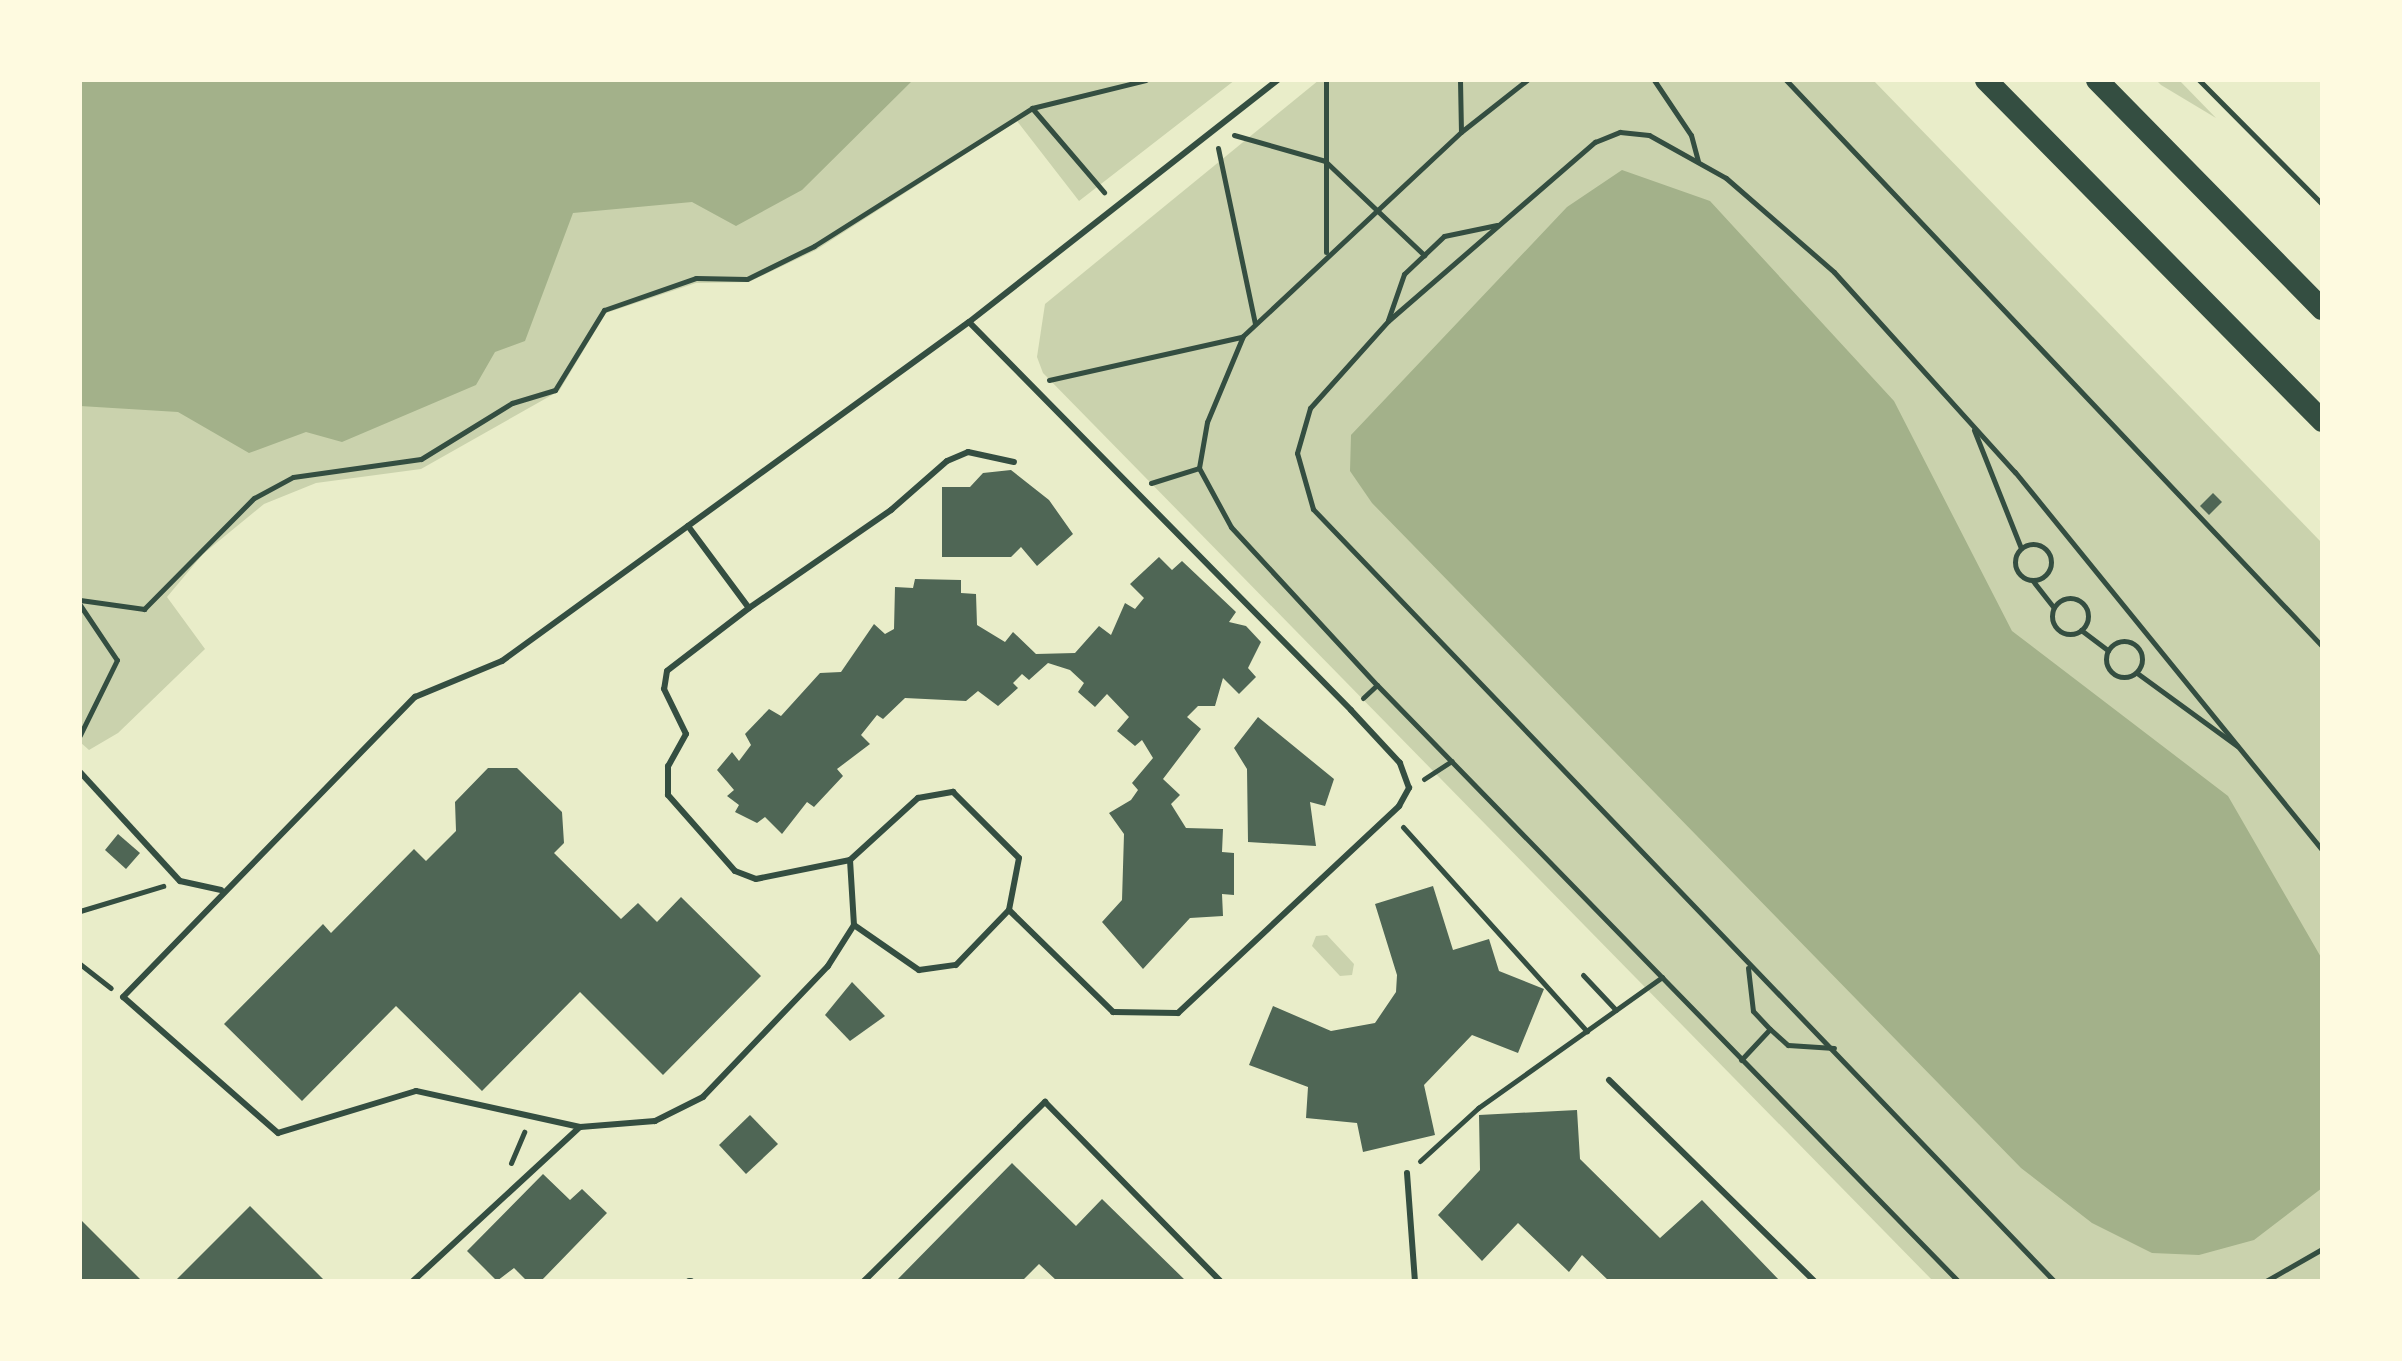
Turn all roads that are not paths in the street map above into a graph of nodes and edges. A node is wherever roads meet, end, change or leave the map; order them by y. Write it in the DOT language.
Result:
graph roads {
  1 [pos="1278,80"];
  2 [pos="1986,80"];
  3 [pos="2097,80"];
  4 [pos="2322,309"];
  5 [pos="969,322"];
  6 [pos="2322,421"];
  7 [pos="1014,462"];
  8 [pos="688,526"];
  9 [pos="749,608"];
  10 [pos="80,772"];
  11 [pos="850,860"];
  12 [pos="221,890"];
  13 [pos="1009,910"];
  14 [pos="854,925"];
  15 [pos="1609,1080"];
  16 [pos="580,1127"];
  17 [pos="1407,1173"];
  18 [pos="413,1281"];
  19 [pos="864,1281"];
  20 [pos="1220,1281"];
  21 [pos="1415,1281"];
  22 [pos="1814,1281"];
  1 -- 5 [label="lane"];
  2 -- 6 [label="highway"];
  3 -- 4 [label="highway"];
  5 -- 8 [label="lane"];
  5 -- 13 [label="lane"];
  7 -- 9 [label="lane"];
  8 -- 9 [label="lane"];
  8 -- 12 [label="lane"];
  9 -- 11 [label="lane"];
  10 -- 12 [label="lane"];
  11 -- 13 [label="lane"];
  11 -- 14 [label="lane"];
  12 -- 16 [label="lane"];
  13 -- 14 [label="lane"];
  14 -- 16 [label="lane"];
  15 -- 22 [label="lane"];
  16 -- 18 [label="lane"];
  17 -- 21 [label="lane"];
  19 -- 20 [label="lane"];
}
